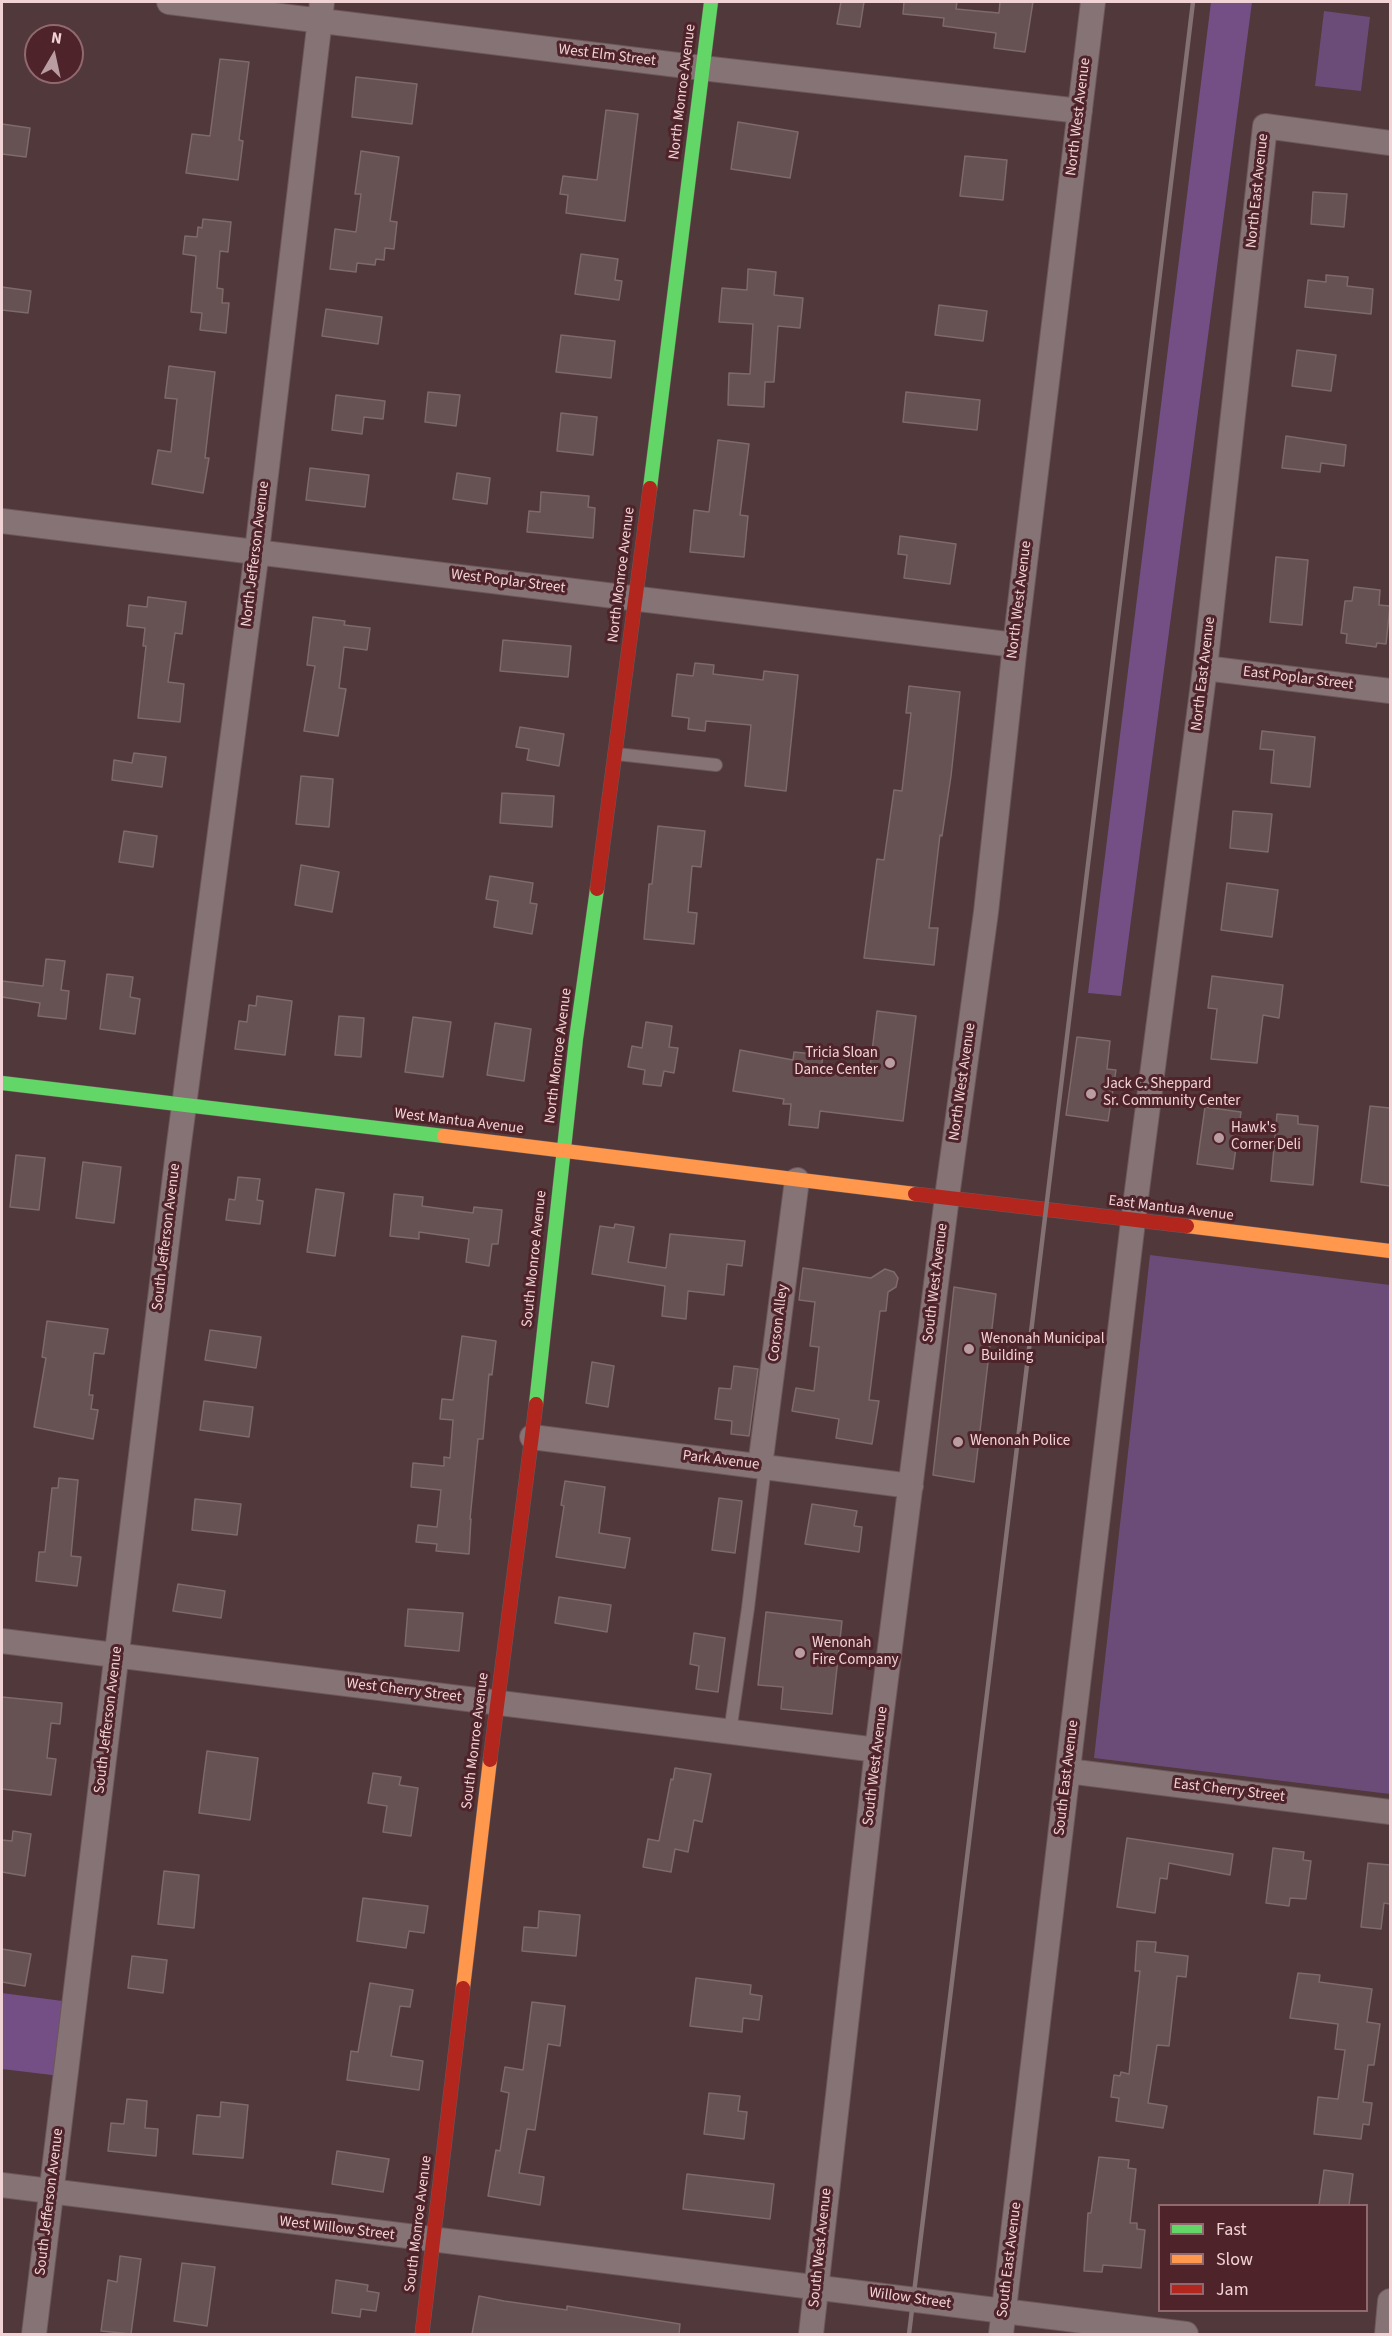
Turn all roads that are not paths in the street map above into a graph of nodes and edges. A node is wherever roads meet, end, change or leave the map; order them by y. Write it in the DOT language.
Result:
graph roads {
  1 [pos="169,2"];
  2 [pos="711,2"];
  3 [pos="1093,2"];
  4 [pos="321,12"];
  5 [pos="702,68"];
  6 [pos="1080,111"];
  7 [pos="1390,143"];
  8 [pos="2,521"];
  9 [pos="257,551"];
  10 [pos="636,598"];
  11 [pos="1015,645"];
  12 [pos="1205,668"];
  13 [pos="1390,691"];
  14 [pos="616,754"];
  15 [pos="716,765"];
  16 [pos="2,1083"];
  17 [pos="184,1105"];
  18 [pos="564,1151"];
  19 [pos="797,1180"];
  20 [pos="947,1197"];
  21 [pos="1133,1221"];
  22 [pos="1390,1251"];
  23 [pos="532,1437"];
  24 [pos="763,1467"];
  25 [pos="911,1486"];
  26 [pos="2,1641"];
  27 [pos="116,1655"];
  28 [pos="497,1703"];
  29 [pos="730,1732"];
  30 [pos="877,1750"];
  31 [pos="1068,1771"];
  32 [pos="1390,1812"];
  33 [pos="2,2185"];
  34 [pos="52,2192"];
  35 [pos="434,2241"];
  36 [pos="817,2286"];
  37 [pos="1390,2301"];
  38 [pos="1002,2323"];
  39 [pos="34,2334"];
  40 [pos="422,2334"];
  41 [pos="811,2334"];
  42 [pos="1186,2334"];
  43 [pos="1386,2334"];
  1 -- 4 [label="street, West Elm Street"];
  2 -- 5 [label="street, North Monroe Avenue"];
  3 -- 6 [label="street, North West Avenue"];
  4 -- 5 [label="street, West Elm Street"];
  4 -- 9 [label="street, North Jefferson Avenue"];
  5 -- 6 [label="street, West Elm Street"];
  5 -- 10 [label="street, North Monroe Avenue"];
  6 -- 11 [label="street, North West Avenue"];
  7 -- 12 [label="street, North East Avenue"];
  8 -- 9 [label="street, West Poplar Street"];
  9 -- 10 [label="street, West Poplar Street"];
  9 -- 17 [label="street, North Jefferson Avenue"];
  10 -- 11 [label="street, West Poplar Street"];
  10 -- 14 [label="street, North Monroe Avenue"];
  11 -- 20 [label="street, North West Avenue"];
  12 -- 13 [label="street, East Poplar Street"];
  12 -- 21 [label="street, North East Avenue"];
  14 -- 15 [label="lane"];
  14 -- 18 [label="street, North Monroe Avenue"];
  16 -- 17 [label="street, West Mantua Avenue"];
  17 -- 18 [label="street, West Mantua Avenue"];
  17 -- 27 [label="street, South Jefferson Avenue"];
  18 -- 19 [label="street, West Mantua Avenue"];
  18 -- 23 [label="street, South Monroe Avenue"];
  19 -- 20 [label="street, West Mantua Avenue"];
  19 -- 24 [label="street, Corson Alley"];
  20 -- 21 [label="street, East Mantua Avenue"];
  20 -- 25 [label="street, South West Avenue"];
  21 -- 22 [label="street, East Mantua Avenue"];
  21 -- 31 [label="street, South East Avenue"];
  23 -- 24 [label="street, Park Avenue"];
  23 -- 28 [label="street, South Monroe Avenue"];
  24 -- 25 [label="street, Park Avenue"];
  24 -- 29 [label="lane"];
  25 -- 30 [label="street, South West Avenue"];
  26 -- 27 [label="street, West Cherry Street"];
  27 -- 28 [label="street, West Cherry Street"];
  27 -- 34 [label="street, South Jefferson Avenue"];
  28 -- 29 [label="street, West Cherry Street"];
  28 -- 35 [label="street, South Monroe Avenue"];
  29 -- 30 [label="street, West Cherry Street"];
  30 -- 36 [label="street, South West Avenue"];
  31 -- 32 [label="street, East Cherry Street"];
  31 -- 38 [label="street, South East Avenue"];
  33 -- 34 [label="street, West Willow Street"];
  34 -- 35 [label="street, West Willow Street"];
  34 -- 39 [label="street, South Jefferson Avenue"];
  35 -- 36 [label="street, West Willow Street"];
  35 -- 40 [label="street, South Monroe Avenue"];
  36 -- 38 [label="street, Willow Street"];
  36 -- 41 [label="street, South West Avenue"];
  37 -- 43 [label="street"];
  38 -- 42 [label="street, Willow Street"];
}
